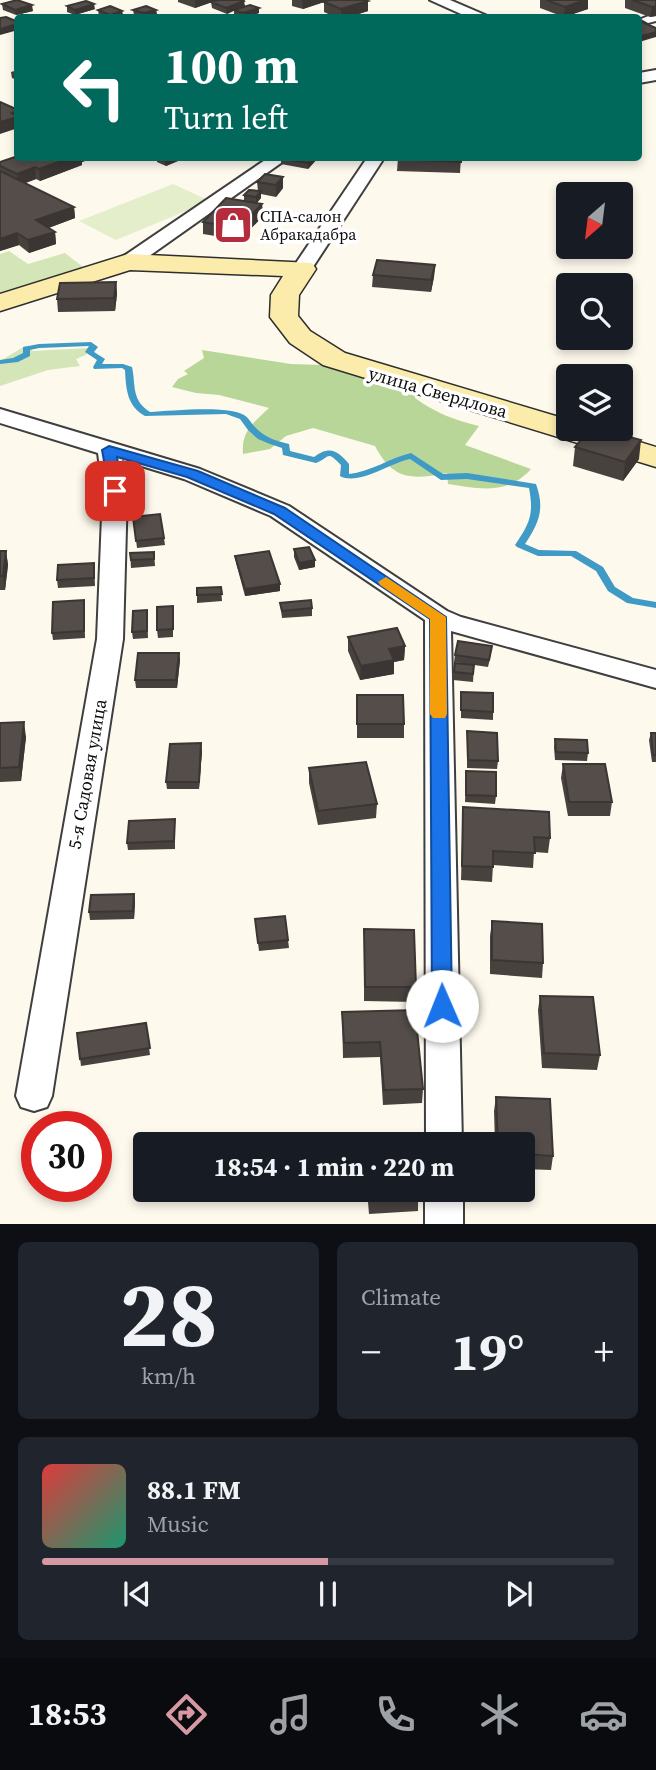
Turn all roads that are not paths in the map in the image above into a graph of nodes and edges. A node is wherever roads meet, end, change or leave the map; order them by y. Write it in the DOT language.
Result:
graph roads {
  1 [pos="437,0"];
  2 [pos="474,14"];
  3 [pos="275,161"];
  4 [pos="373,161"];
  5 [pos="128,262"];
  6 [pos="302,270"];
  7 [pos="0,303"];
  8 [pos="0,416"];
  9 [pos="109,450"];
  10 [pos="656,457"];
  11 [pos="438,617"];
  12 [pos="656,679"];
  13 [pos="34,1096"];
  14 [pos="443,1132"];
  15 [pos="444,1202"];
  16 [pos="444,1224"];
  1 -- 2 [label="street"];
  3 -- 5 [label="street"];
  4 -- 6 [label="street"];
  5 -- 6 [label="street"];
  5 -- 7 [label="street"];
  6 -- 10 [label="street, улица Свердлова"];
  8 -- 9 [label="street"];
  9 -- 11 [label="street"];
  9 -- 13 [label="street, 5-я Садовая улица"];
  11 -- 12 [label="street"];
  11 -- 14 [label="street"];
  15 -- 16 [label="street"];
}
